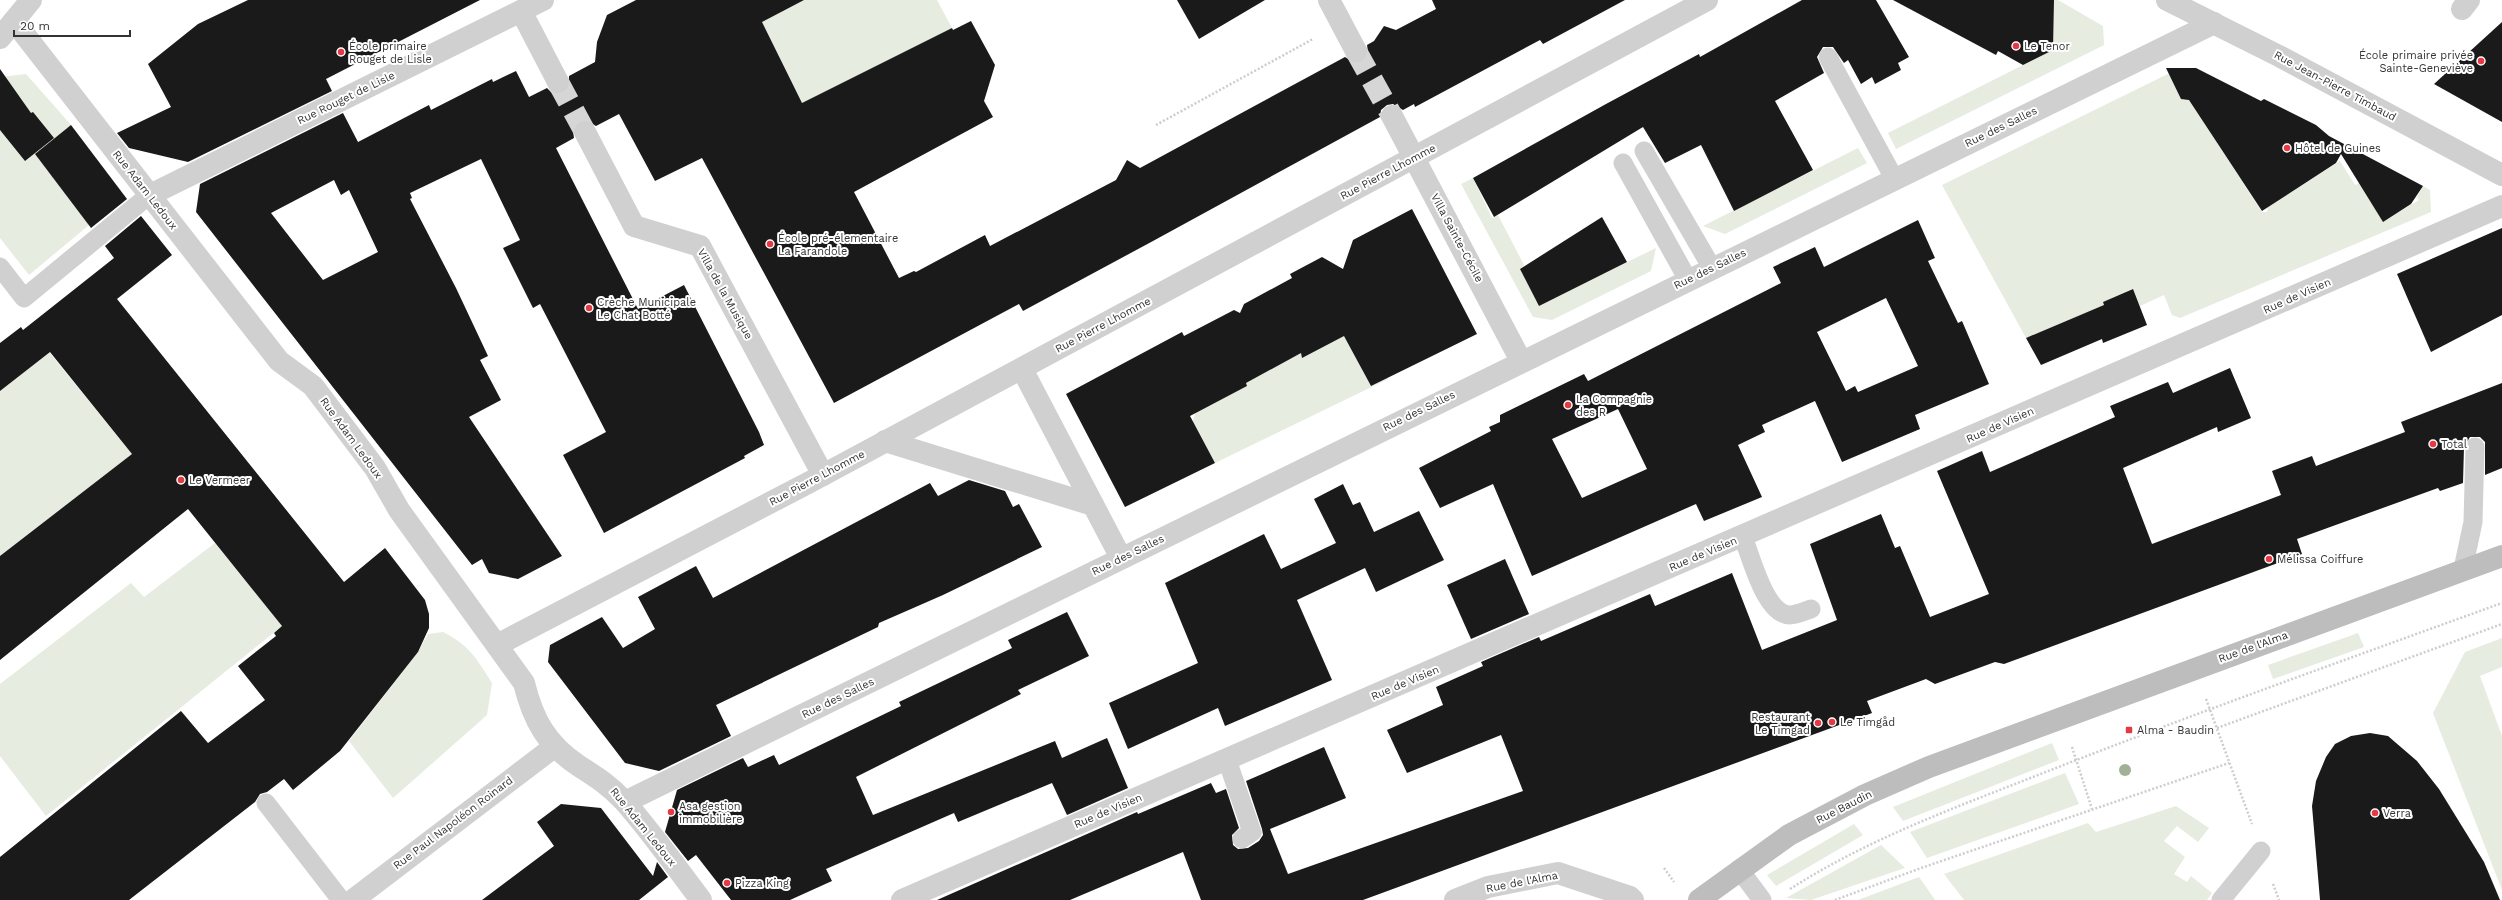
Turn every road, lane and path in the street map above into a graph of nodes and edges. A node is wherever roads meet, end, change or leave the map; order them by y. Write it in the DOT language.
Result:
graph roads {
  1 [pos="31,0"];
  2 [pos="543,0"];
  3 [pos="1329,0"];
  4 [pos="1706,0"];
  5 [pos="2167,0"];
  6 [pos="521,12"];
  7 [pos="14,21"];
  8 [pos="1342,23"];
  9 [pos="2214,23"];
  10 [pos="0,38"];
  11 [pos="1356,51"];
  12 [pos="1828,57"];
  13 [pos="558,82"];
  14 [pos="1392,116"];
  15 [pos="1156,125"];
  16 [pos="585,132"];
  17 [pos="1644,152"];
  18 [pos="1414,158"];
  19 [pos="1622,163"];
  20 [pos="2502,174"];
  21 [pos="1895,180"];
  22 [pos="148,196"];
  23 [pos="2502,206"];
  24 [pos="0,267"];
  25 [pos="1712,268"];
  26 [pos="1688,280"];
  27 [pos="1521,361"];
  28 [pos="1022,369"];
  29 [pos="885,442"];
  30 [pos="2475,447"];
  31 [pos="816,479"];
  32 [pos="1093,505"];
  33 [pos="1743,537"];
  34 [pos="2502,556"];
  35 [pos="1121,558"];
  36 [pos="2463,570"];
  37 [pos="2502,603"];
  38 [pos="1811,609"];
  39 [pos="2502,624"];
  40 [pos="496,645"];
  41 [pos="2004,739"];
  42 [pos="2070,743"];
  43 [pos="554,747"];
  44 [pos="1227,760"];
  45 [pos="2076,760"];
  46 [pos="625,802"];
  47 [pos="266,803"];
  48 [pos="2092,809"];
  49 [pos="1242,839"];
  50 [pos="2261,851"];
  51 [pos="1739,869"];
  52 [pos="1784,892"];
  53 [pos="341,900"];
  54 [pos="353,900"];
  55 [pos="701,900"];
  56 [pos="902,900"];
  57 [pos="1455,900"];
  58 [pos="1633,900"];
  59 [pos="1699,900"];
  60 [pos="1762,900"];
  61 [pos="1835,900"];
  62 [pos="2221,900"];
  1 -- 7 [label="street"];
  2 -- 6 [label="street, Rue Rouget de Lisle"];
  3 -- 8 [label="street"];
  4 -- 18 [label="street, Rue Pierre Lhomme"];
  5 -- 9 [label="street, Rue Jean-Pierre Timbaud"];
  6 -- 13 [label="street"];
  6 -- 22 [label="street, Rue Rouget de Lisle"];
  7 -- 10 [label="street"];
  7 -- 22 [label="street, Rue Adam Ledoux"];
  8 -- 11 [label="street"];
  8 -- 15 [label="path"];
  9 -- 20 [label="street, Rue Jean-Pierre Timbaud"];
  9 -- 21 [label="street, Rue des Salles"];
  12 -- 21 [label="lane"];
  14 -- 18 [label="street, Villa Sainte-Cécile"];
  16 -- 31 [label="street, Villa de la Musique"];
  17 -- 25 [label="lane"];
  18 -- 27 [label="street, Villa Sainte-Cécile"];
  18 -- 28 [label="street, Rue Pierre Lhomme"];
  19 -- 26 [label="lane"];
  21 -- 25 [label="street, Rue des Salles"];
  22 -- 24 [label="lane"];
  22 -- 40 [label="street, Rue Adam Ledoux"];
  23 -- 33 [label="street, Rue de Visien"];
  25 -- 26 [label="street, Rue des Salles"];
  26 -- 27 [label="street, Rue des Salles"];
  27 -- 35 [label="street, Rue des Salles"];
  28 -- 29 [label="street, Rue Pierre Lhomme"];
  28 -- 32 [label="street"];
  29 -- 31 [label="street, Rue Pierre Lhomme"];
  29 -- 32 [label="street"];
  30 -- 36 [label="lane"];
  31 -- 40 [label="street, Rue Pierre Lhomme"];
  32 -- 35 [label="street"];
  33 -- 38 [label="lane"];
  33 -- 44 [label="street, Rue de Visien"];
  34 -- 36 [label="main road, Rue de l'Alma"];
  35 -- 46 [label="street, Rue des Salles"];
  36 -- 41 [label="main road, Rue de l'Alma"];
  37 -- 45 [label="path"];
  39 -- 48 [label="path"];
  40 -- 43 [label="street, Rue Adam Ledoux"];
  41 -- 51 [label="main road, Rue Baudin"];
  42 -- 45 [label="path"];
  43 -- 46 [label="street, Rue Adam Ledoux"];
  43 -- 54 [label="street, Rue Paul Napoléon Roinard"];
  44 -- 49 [label="lane"];
  44 -- 56 [label="street, Rue de Visien"];
  45 -- 48 [label="path"];
  45 -- 52 [label="path"];
  46 -- 55 [label="street, Rue Adam Ledoux"];
  47 -- 53 [label="lane"];
  48 -- 61 [label="path"];
  50 -- 62 [label="lane"];
  51 -- 59 [label="main road, Rue Baudin"];
  51 -- 60 [label="lane"];
  57 -- 58 [label="street, Rue de l'Alma"];
}
